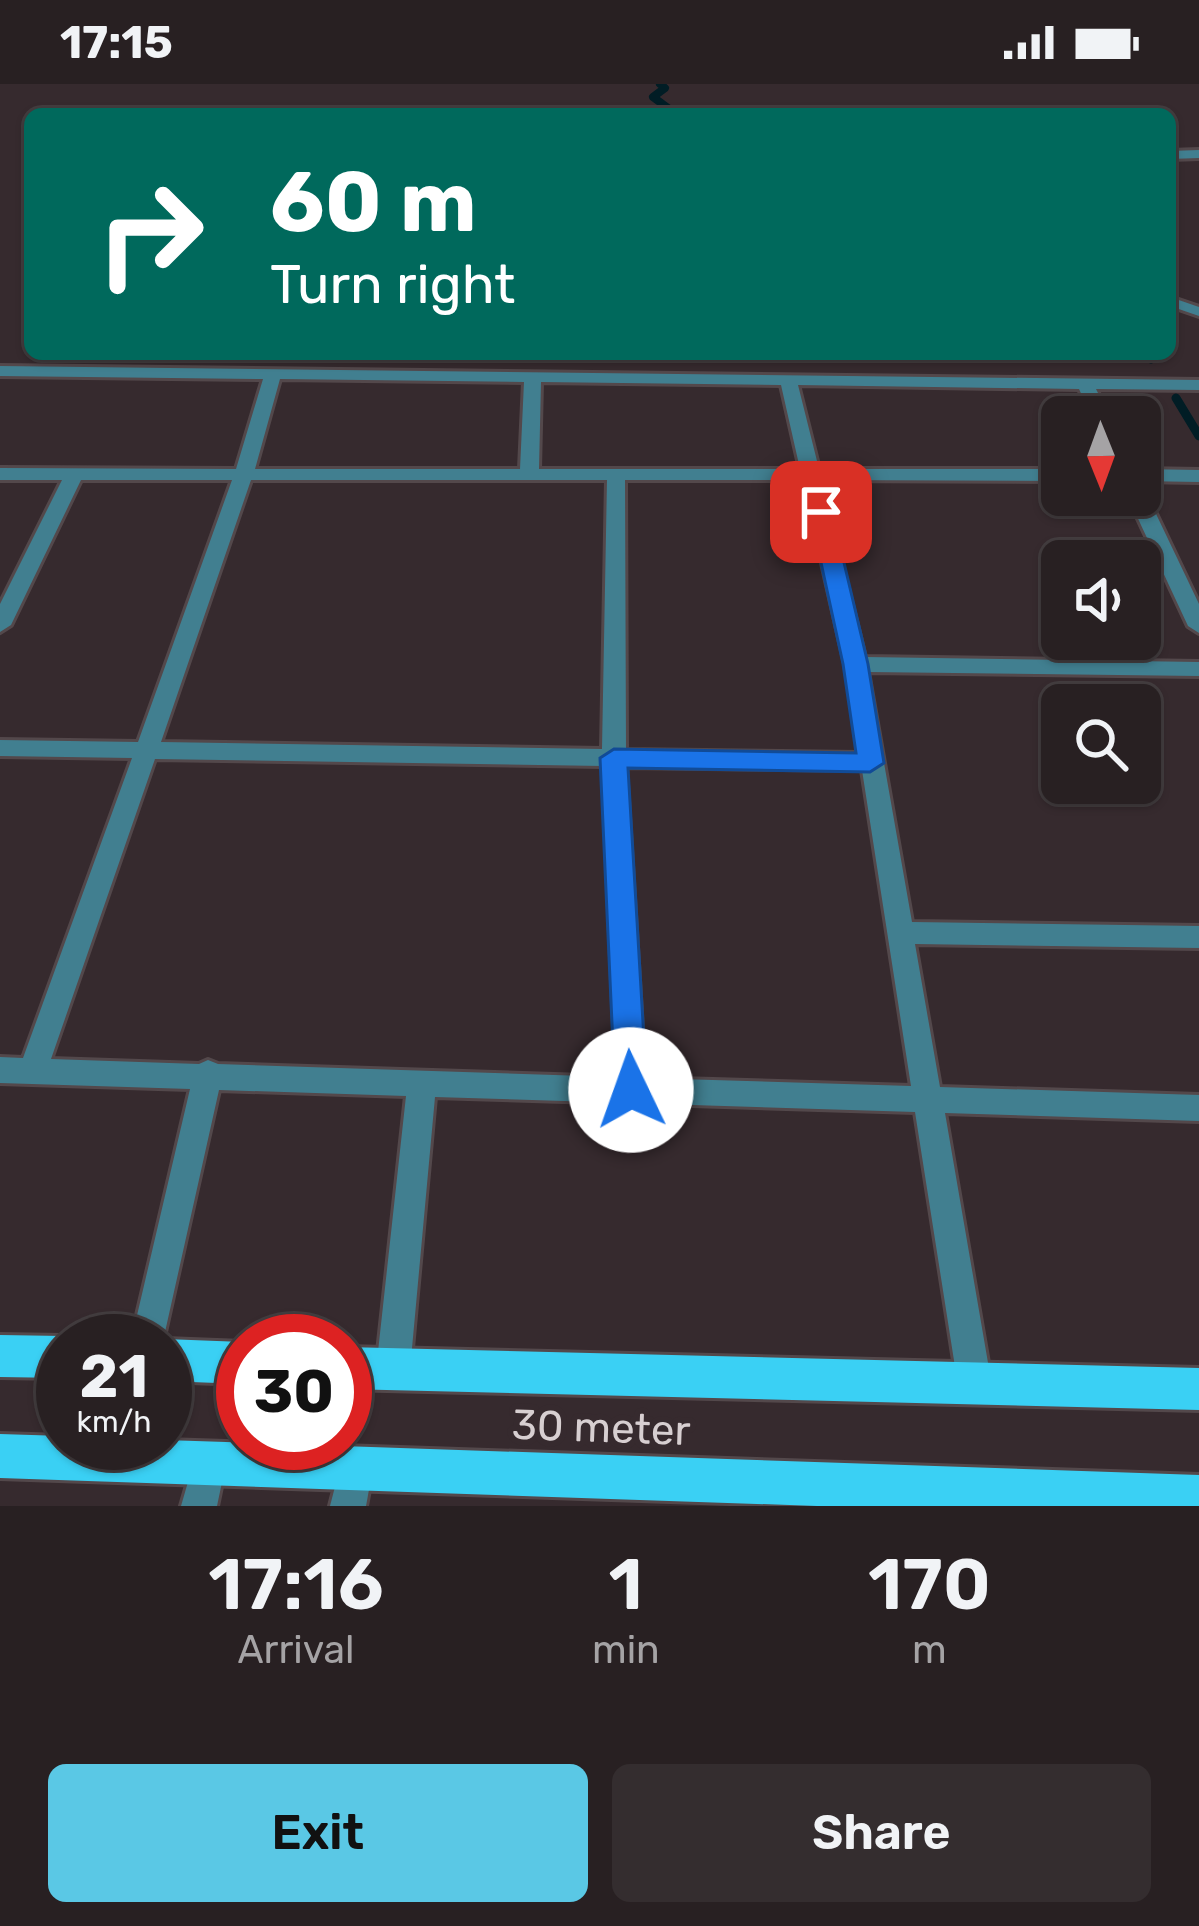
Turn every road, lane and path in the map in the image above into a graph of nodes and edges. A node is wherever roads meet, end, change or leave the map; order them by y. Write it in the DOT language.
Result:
graph roads {
  1 [pos="0,371"];
  2 [pos="274,372"];
  3 [pos="533,377"];
  4 [pos="788,380"];
  5 [pos="1085,383"];
  6 [pos="1199,385"];
  7 [pos="1091,396"];
  8 [pos="244,473"];
  9 [pos="0,474"];
  10 [pos="74,474"];
  11 [pos="529,474"];
  12 [pos="616,474"];
  13 [pos="812,474"];
  14 [pos="1041,475"];
  15 [pos="1161,475"];
  16 [pos="1199,476"];
  17 [pos="1147,516"];
  18 [pos="0,625"];
  19 [pos="1199,626"];
  20 [pos="856,664"];
  21 [pos="1199,669"];
  22 [pos="0,748"];
  23 [pos="146,751"];
  24 [pos="614,758"];
  25 [pos="870,763"];
  26 [pos="899,933"];
  27 [pos="1199,937"];
  28 [pos="0,1070"];
  29 [pos="33,1071"];
  30 [pos="208,1073"];
  31 [pos="422,1082"];
  32 [pos="631,1090"];
  33 [pos="928,1100"];
  34 [pos="1199,1108"];
  35 [pos="153,1314"];
  36 [pos="0,1356"];
  37 [pos="36,1357"];
  38 [pos="372,1369"];
  39 [pos="393,1370"];
  40 [pos="975,1386"];
  41 [pos="1199,1389"];
  42 [pos="0,1456"];
  43 [pos="208,1463"];
  44 [pos="352,1487"];
  45 [pos="591,1491"];
  46 [pos="977,1497"];
  47 [pos="1199,1497"];
  48 [pos="199,1506"];
  1 -- 2 [label="street"];
  2 -- 3 [label="street"];
  2 -- 8 [label="street"];
  3 -- 4 [label="street"];
  3 -- 11 [label="street"];
  4 -- 5 [label="street"];
  4 -- 13 [label="street"];
  5 -- 6 [label="street"];
  5 -- 7 [label="street"];
  8 -- 10 [label="street"];
  8 -- 11 [label="street"];
  8 -- 23 [label="street"];
  9 -- 10 [label="street"];
  10 -- 18 [label="street"];
  11 -- 12 [label="street"];
  12 -- 13 [label="street"];
  12 -- 24 [label="street"];
  13 -- 14 [label="street"];
  13 -- 20 [label="street"];
  15 -- 16 [label="street"];
  17 -- 19 [label="street"];
  20 -- 21 [label="street"];
  20 -- 25 [label="street"];
  22 -- 23 [label="street"];
  23 -- 24 [label="street"];
  23 -- 29 [label="street"];
  24 -- 25 [label="street"];
  24 -- 32 [label="street"];
  25 -- 26 [label="street"];
  26 -- 27 [label="street"];
  26 -- 33 [label="street"];
  28 -- 29 [label="street"];
  29 -- 30 [label="street"];
  30 -- 31 [label="street"];
  30 -- 35 [label="street"];
  31 -- 32 [label="street"];
  31 -- 39 [label="street"];
  32 -- 33 [label="street"];
  33 -- 34 [label="street"];
  33 -- 40 [label="street"];
  36 -- 37 [label="main road"];
  38 -- 39 [label="main road"];
  39 -- 40 [label="main road"];
  40 -- 41 [label="main road"];
  42 -- 43 [label="main road, 30 meter"];
  43 -- 44 [label="main road, 30 meter"];
  43 -- 48 [label="street"];
  44 -- 45 [label="main road, 30 meter"];
  45 -- 46 [label="main road, 30 meter"];
  46 -- 47 [label="main road, 30 meter"];
}
